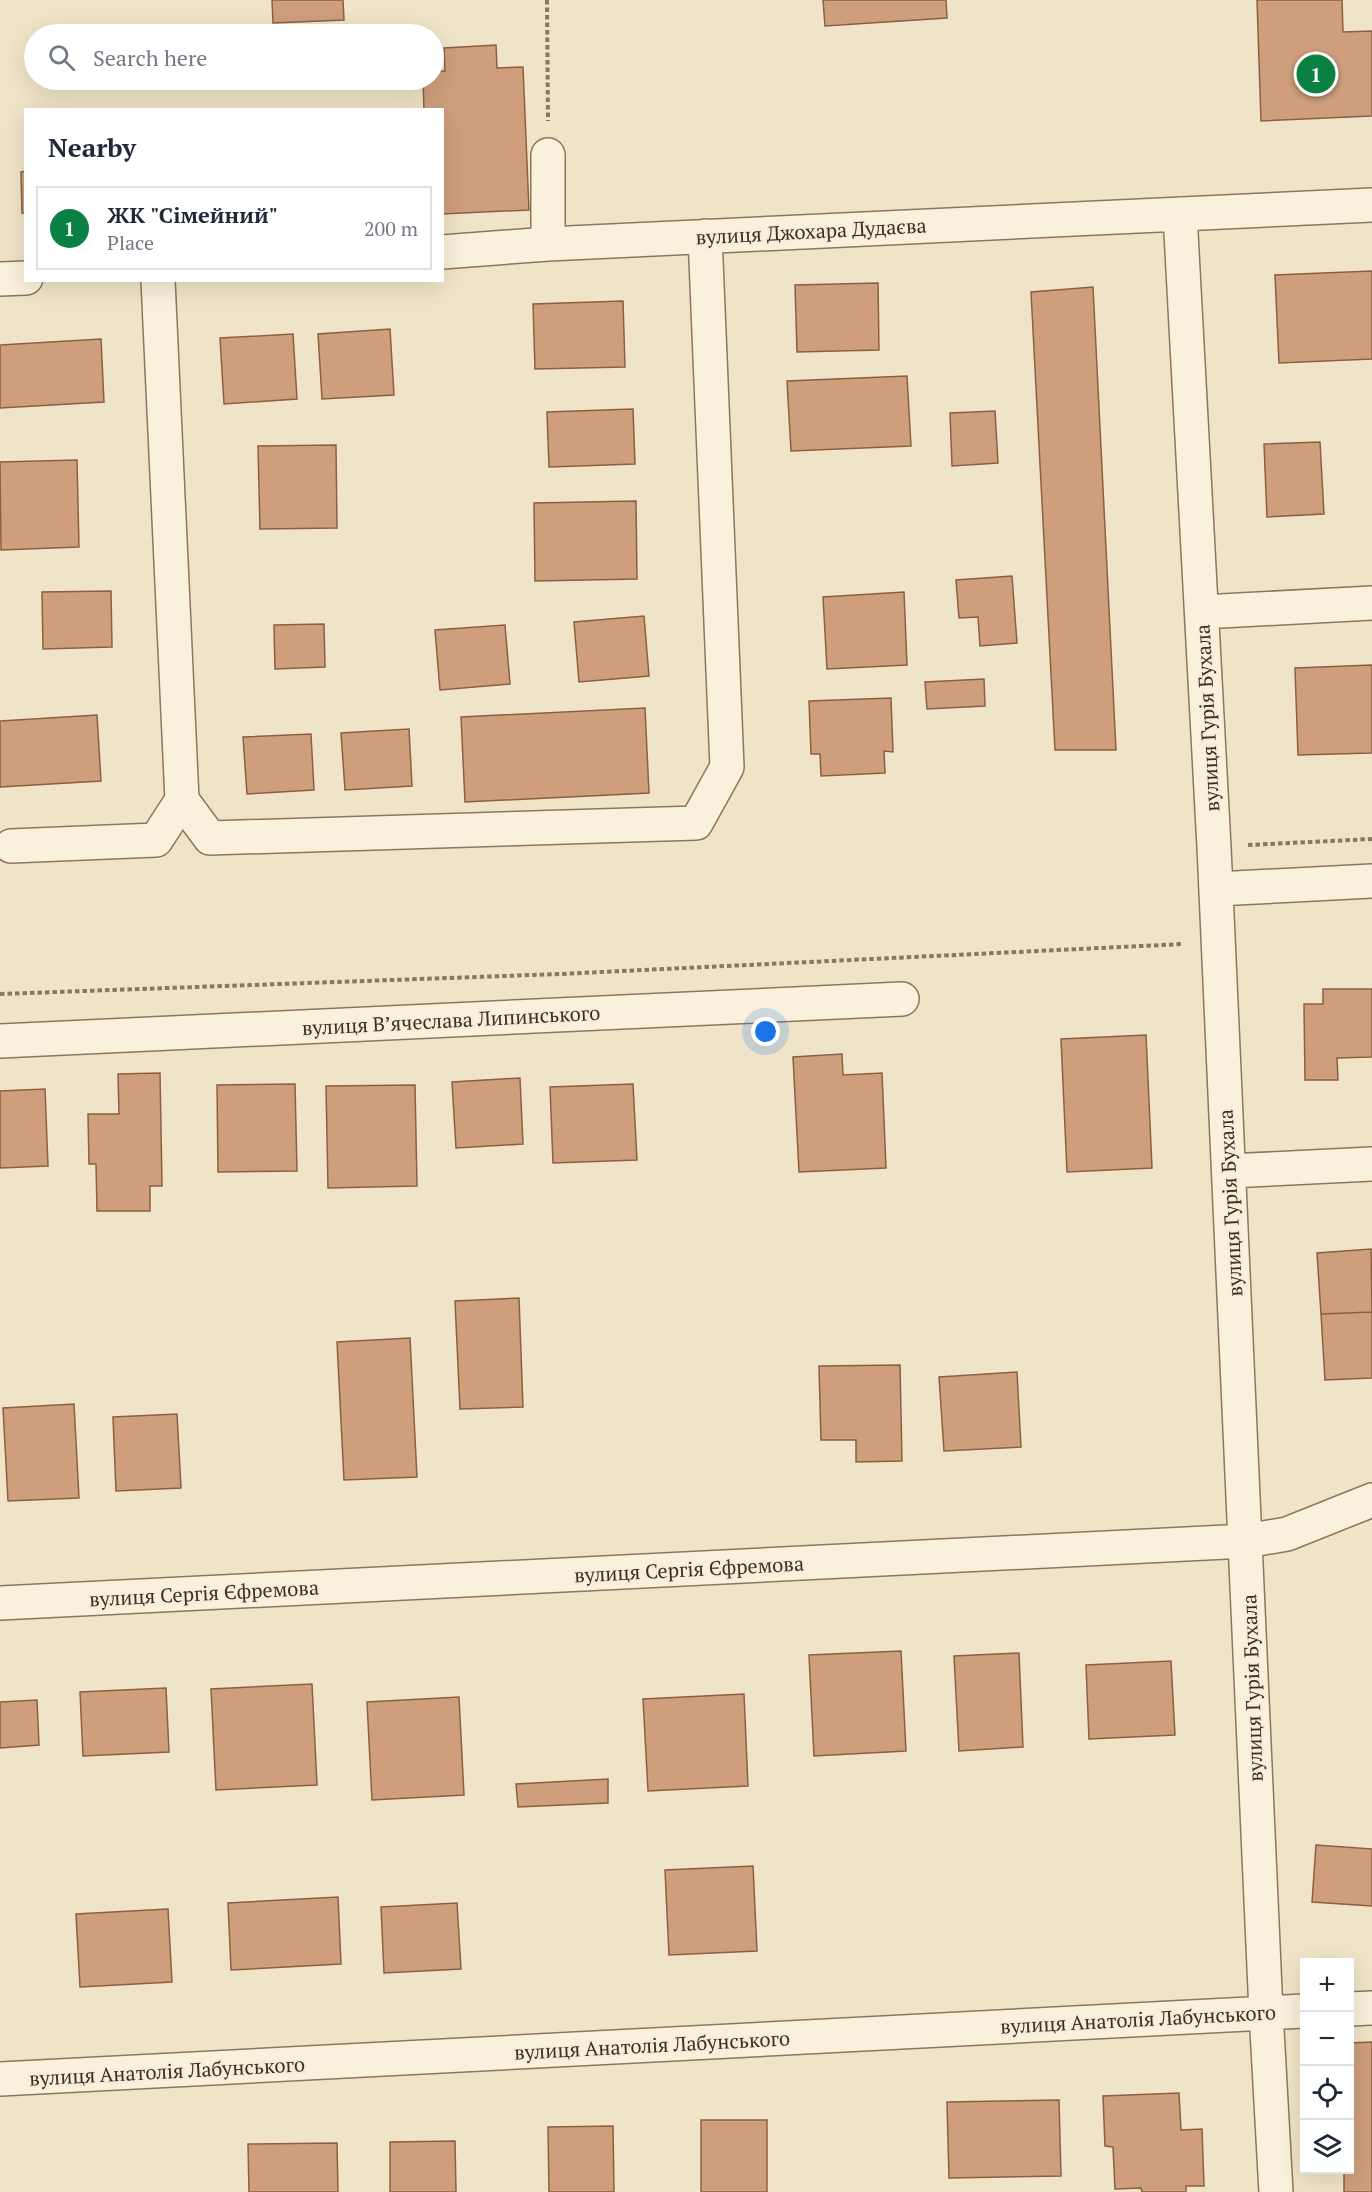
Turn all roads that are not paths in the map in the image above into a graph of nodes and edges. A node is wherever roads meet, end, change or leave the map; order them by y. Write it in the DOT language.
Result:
graph roads {
  1 [pos="548,155"];
  2 [pos="1372,205"];
  3 [pos="1180,214"];
  4 [pos="705,236"];
  5 [pos="548,244"];
  6 [pos="444,252"];
  7 [pos="24,278"];
  8 [pos="0,279"];
  9 [pos="158,282"];
  10 [pos="1372,603"];
  11 [pos="1202,612"];
  12 [pos="182,800"];
  13 [pos="11,846"];
  14 [pos="1372,881"];
  15 [pos="1216,889"];
  16 [pos="902,999"];
  17 [pos="0,1041"];
  18 [pos="1372,1164"];
  19 [pos="1229,1171"];
  20 [pos="1372,1500"];
  21 [pos="1246,1541"];
  22 [pos="0,1603"];
  23 [pos="1372,2008"];
  24 [pos="1354,2009"];
  25 [pos="1300,2011"];
  26 [pos="1266,2012"];
  27 [pos="0,2079"];
  28 [pos="1276,2192"];
  1 -- 5 [label="street"];
  2 -- 3 [label="street, вулиця Джохара Дудаєва"];
  3 -- 4 [label="street, вулиця Джохара Дудаєва"];
  3 -- 11 [label="street, вулиця Гурія Бухала"];
  4 -- 5 [label="street, вулиця Джохара Дудаєва"];
  4 -- 12 [label="street"];
  5 -- 6 [label="street, вулиця Джохара Дудаєва"];
  7 -- 8 [label="street"];
  9 -- 12 [label="street"];
  10 -- 11 [label="street"];
  11 -- 15 [label="street, вулиця Гурія Бухала"];
  12 -- 13 [label="street"];
  14 -- 15 [label="street"];
  15 -- 19 [label="street, вулиця Гурія Бухала"];
  16 -- 17 [label="street, вулиця Вʼячеслава Липинського"];
  18 -- 19 [label="street"];
  19 -- 21 [label="street, вулиця Гурія Бухала"];
  20 -- 21 [label="street, вулиця Сергія Єфремова"];
  21 -- 22 [label="street, вулиця Сергія Єфремова"];
  21 -- 26 [label="street, вулиця Гурія Бухала"];
  23 -- 24 [label="street"];
  25 -- 26 [label="street, вулиця Анатолія Лабунського"];
  26 -- 27 [label="street, вулиця Анатолія Лабунського"];
  26 -- 28 [label="street, вулиця Гурія Бухала"];
}
